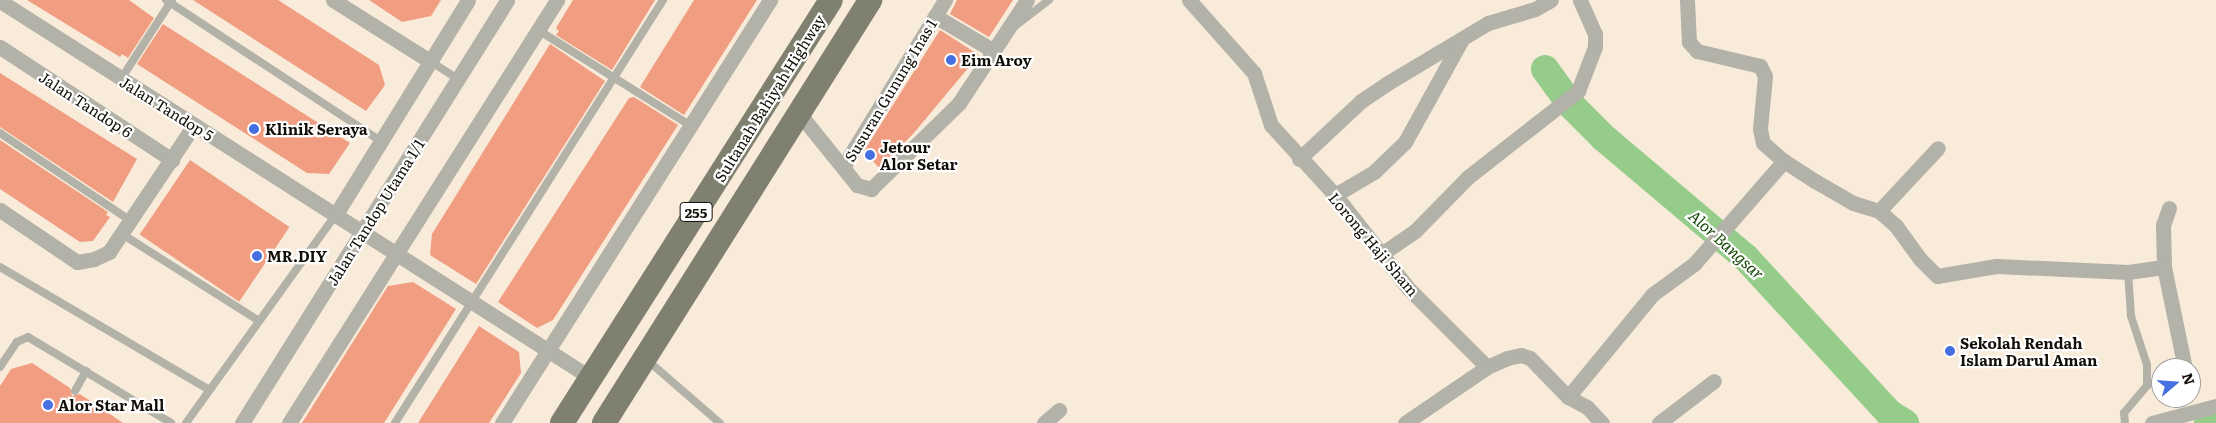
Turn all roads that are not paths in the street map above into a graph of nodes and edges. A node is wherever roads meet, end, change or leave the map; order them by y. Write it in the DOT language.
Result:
graph roads {
  1 [pos="333,0"];
  2 [pos="468,0"];
  3 [pos="507,0"];
  4 [pos="557,0"];
  5 [pos="663,0"];
  6 [pos="770,0"];
  7 [pos="831,0"];
  8 [pos="870,0"];
  9 [pos="945,0"];
  10 [pos="1027,0"];
  11 [pos="1048,0"];
  12 [pos="1188,0"];
  13 [pos="1551,0"];
  14 [pos="1580,0"];
  15 [pos="1686,0"];
  16 [pos="0,1"];
  17 [pos="170,1"];
  18 [pos="935,16"];
  19 [pos="538,30"];
  20 [pos="1008,31"];
  21 [pos="1461,41"];
  22 [pos="0,47"];
  23 [pos="994,51"];
  24 [pos="430,61"];
  25 [pos="614,78"];
  26 [pos="121,79"];
  27 [pos="458,79"];
  28 [pos="798,112"];
  29 [pos="194,125"];
  30 [pos="691,126"];
  31 [pos="0,133"];
  32 [pos="381,140"];
  33 [pos="1938,148"];
  34 [pos="1299,159"];
  35 [pos="172,160"];
  36 [pos="1784,161"];
  37 [pos="843,167"];
  38 [pos="1335,195"];
  39 [pos="2169,208"];
  40 [pos="0,210"];
  41 [pos="1879,211"];
  42 [pos="336,214"];
  43 [pos="132,222"];
  44 [pos="364,231"];
  45 [pos="122,234"];
  46 [pos="397,252"];
  47 [pos="1380,255"];
  48 [pos="0,267"];
  49 [pos="2164,267"];
  50 [pos="2128,272"];
  51 [pos="473,301"];
  52 [pos="259,321"];
  53 [pos="549,350"];
  54 [pos="645,358"];
  55 [pos="2183,358"];
  56 [pos="0,367"];
  57 [pos="1487,367"];
  58 [pos="86,371"];
  59 [pos="590,378"];
  60 [pos="1714,381"];
  61 [pos="210,390"];
  62 [pos="75,391"];
  63 [pos="1568,397"];
  64 [pos="2201,405"];
  65 [pos="2216,406"];
  66 [pos="2185,408"];
  67 [pos="1059,410"];
  68 [pos="172,423"];
  69 [pos="186,423"];
  70 [pos="242,423"];
  71 [pos="289,423"];
  72 [pos="395,423"];
  73 [pos="502,423"];
  74 [pos="562,423"];
  75 [pos="604,423"];
  76 [pos="720,423"];
  77 [pos="1044,423"];
  78 [pos="1405,423"];
  79 [pos="1602,423"];
  80 [pos="1659,423"];
  81 [pos="2125,423"];
  82 [pos="2152,423"];
  1 -- 24 [label="street"];
  2 -- 24 [label="street"];
  3 -- 27 [label="street, Jalan Tandop Utama 1/1"];
  4 -- 19 [label="street"];
  5 -- 25 [label="lane"];
  6 -- 30 [label="street"];
  7 -- 59 [label="main road, Sultanah Bahiyah Highway / 255"];
  8 -- 28 [label="main road, 255"];
  9 -- 18 [label="street, Susuran Gunung Inas 1"];
  10 -- 20 [label="street, Susuran Gunung Inas 1"];
  11 -- 20 [label="lane"];
  12 -- 34 [label="street, Lorong Haji Sham"];
  13 -- 21 [label="street"];
  14 -- 47 [label="street"];
  15 -- 36 [label="street"];
  16 -- 26 [label="street, Jalan Tandop 5"];
  17 -- 26 [label="lane"];
  17 -- 32 [label="lane"];
  18 -- 23 [label="street"];
  18 -- 37 [label="street, Susuran Gunung Inas 1"];
  19 -- 25 [label="lane"];
  19 -- 46 [label="street"];
  20 -- 23 [label="street, Susuran Gunung Inas 1"];
  21 -- 34 [label="street"];
  21 -- 38 [label="street"];
  22 -- 35 [label="street, Jalan Tandop 6"];
  23 -- 37 [label="street, Susuran Gunung Inas 1"];
  24 -- 27 [label="lane"];
  24 -- 32 [label="street"];
  25 -- 30 [label="lane"];
  25 -- 51 [label="lane"];
  26 -- 29 [label="street, Jalan Tandop 5"];
  27 -- 44 [label="street, Jalan Tandop Utama 1/1"];
  28 -- 37 [label="street"];
  28 -- 54 [label="main road, 255"];
  29 -- 35 [label="street"];
  29 -- 42 [label="street, Jalan Tandop 5"];
  30 -- 53 [label="street"];
  31 -- 43 [label="lane"];
  32 -- 42 [label="street"];
  33 -- 41 [label="street"];
  34 -- 38 [label="street, Lorong Haji Sham"];
  35 -- 43 [label="street"];
  36 -- 41 [label="street"];
  36 -- 63 [label="street"];
  38 -- 47 [label="street, Lorong Haji Sham"];
  39 -- 49 [label="street"];
  40 -- 45 [label="street"];
  41 -- 50 [label="street"];
  42 -- 44 [label="street, Jalan Tandop 5"];
  42 -- 52 [label="lane"];
  43 -- 45 [label="street"];
  44 -- 46 [label="street, Jalan Tandop 5"];
  44 -- 70 [label="street, Jalan Tandop Utama 1/1"];
  45 -- 52 [label="lane"];
  46 -- 51 [label="street, Jalan Tandop 5"];
  46 -- 71 [label="street"];
  47 -- 57 [label="street, Lorong Haji Sham"];
  48 -- 61 [label="lane"];
  49 -- 50 [label="street"];
  49 -- 55 [label="street"];
  50 -- 81 [label="lane"];
  51 -- 53 [label="street, Jalan Tandop 5"];
  51 -- 72 [label="lane"];
  52 -- 61 [label="lane"];
  53 -- 59 [label="street, Jalan Tandop 5"];
  53 -- 73 [label="street"];
  54 -- 75 [label="main road, 255"];
  54 -- 76 [label="lane"];
  56 -- 58 [label="lane"];
  57 -- 63 [label="street"];
  57 -- 78 [label="street"];
  58 -- 62 [label="lane"];
  58 -- 68 [label="lane"];
  59 -- 74 [label="main road, Sultanah Bahiyah Highway / 255"];
  60 -- 80 [label="street"];
  61 -- 69 [label="lane"];
  63 -- 79 [label="street"];
  64 -- 65 [label="street"];
  66 -- 82 [label="street"];
  67 -- 77 [label="street"];
}
